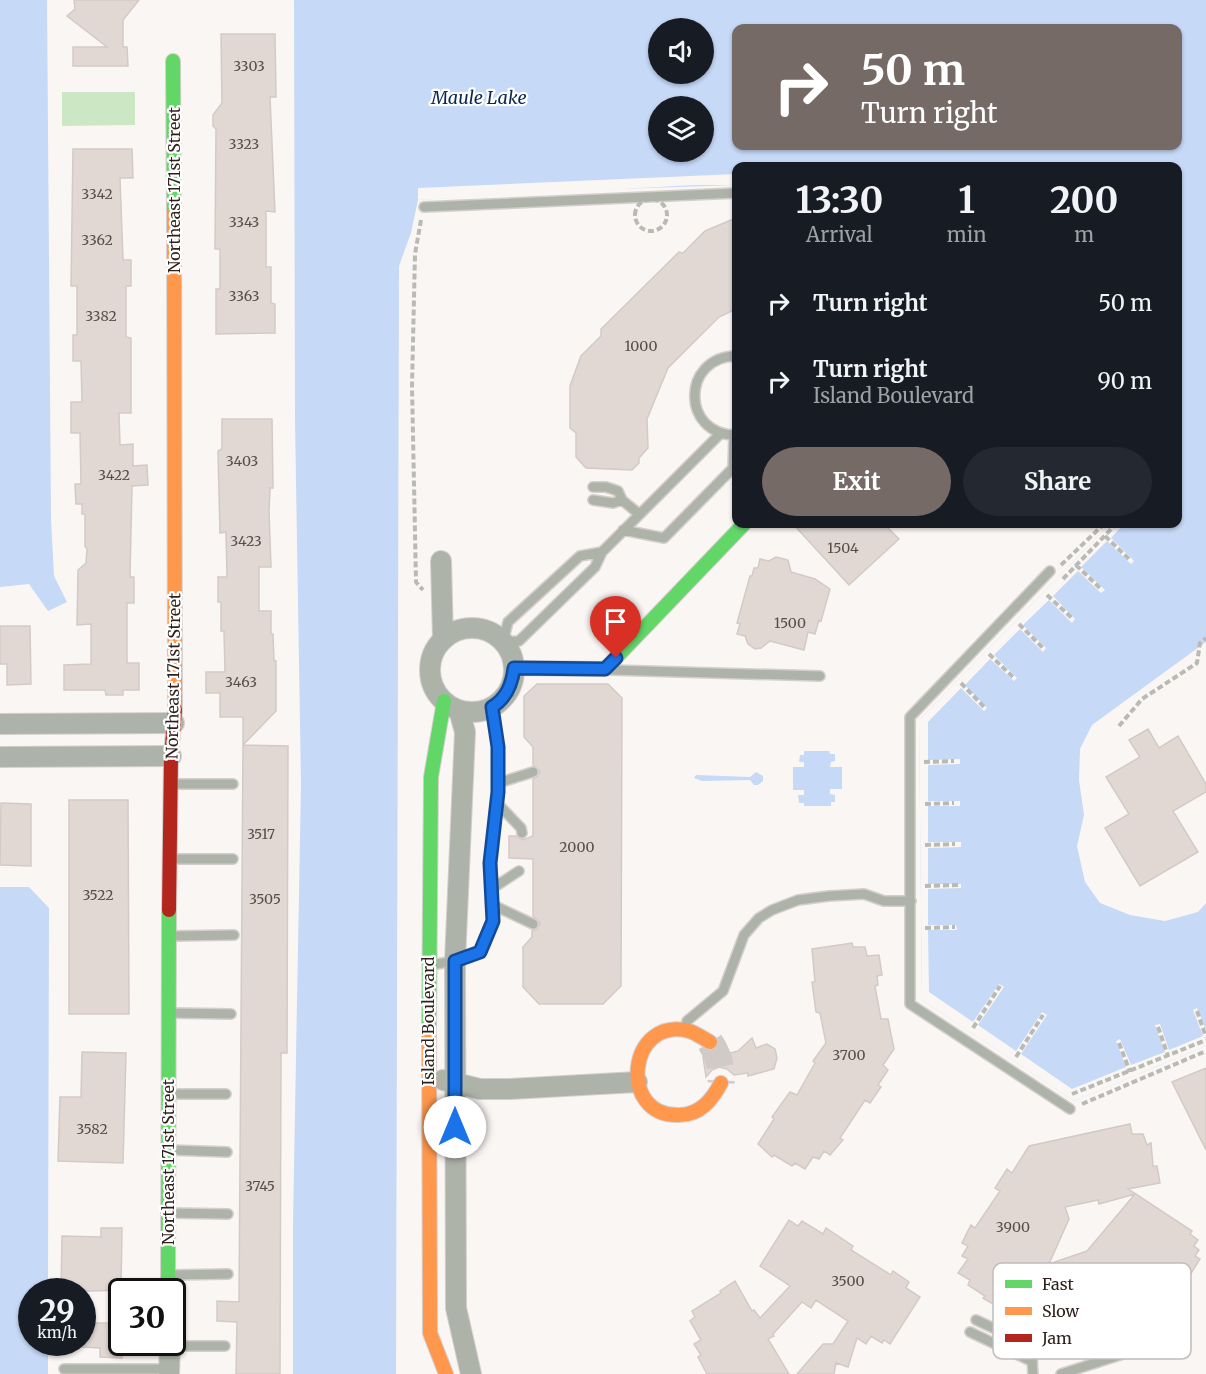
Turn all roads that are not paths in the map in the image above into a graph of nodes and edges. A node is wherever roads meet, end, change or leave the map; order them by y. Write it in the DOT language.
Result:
graph roads {
  1 [pos="173,61"];
  2 [pos="732,193"];
  3 [pos="424,207"];
  4 [pos="732,357"];
  5 [pos="721,433"];
  6 [pos="732,435"];
  7 [pos="732,469"];
  8 [pos="593,486"];
  9 [pos="593,500"];
  10 [pos="622,500"];
  11 [pos="639,514"];
  12 [pos="740,528"];
  13 [pos="623,530"];
  14 [pos="602,552"];
  15 [pos="441,561"];
  16 [pos="1050,571"];
  17 [pos="443,640"];
  18 [pos="503,642"];
  19 [pos="514,668"];
  20 [pos="605,669"];
  21 [pos="820,676"];
  22 [pos="451,705"];
  23 [pos="492,707"];
  24 [pos="174,723"];
  25 [pos="0,724"];
  26 [pos="171,756"];
  27 [pos="0,757"];
  28 [pos="533,772"];
  29 [pos="498,783"];
  30 [pos="171,784"];
  31 [pos="232,784"];
  32 [pos="496,803"];
  33 [pos="522,833"];
  34 [pos="170,859"];
  35 [pos="233,859"];
  36 [pos="519,871"];
  37 [pos="493,888"];
  38 [pos="911,901"];
  39 [pos="493,905"];
  40 [pos="532,924"];
  41 [pos="234,935"];
  42 [pos="169,936"];
  43 [pos="455,961"];
  44 [pos="429,966"];
  45 [pos="168,1013"];
  46 [pos="231,1014"];
  47 [pos="685,1029"];
  48 [pos="710,1042"];
  49 [pos="428,1078"];
  50 [pos="455,1082"];
  51 [pos="637,1082"];
  52 [pos="721,1083"];
  53 [pos="168,1094"];
  54 [pos="226,1094"];
  55 [pos="1070,1109"];
  56 [pos="168,1150"];
  57 [pos="227,1152"];
  58 [pos="167,1212"];
  59 [pos="228,1214"];
  60 [pos="228,1274"];
  61 [pos="168,1275"];
  62 [pos="976,1320"];
  63 [pos="993,1328"];
  64 [pos="970,1332"];
  65 [pos="464,1343"];
  66 [pos="993,1343"];
  67 [pos="186,1345"];
  68 [pos="225,1346"];
  69 [pos="436,1348"];
  70 [pos="169,1356"];
  71 [pos="1027,1359"];
  72 [pos="1108,1359"];
  73 [pos="1031,1361"];
  74 [pos="64,1369"];
  75 [pos="168,1372"];
  76 [pos="446,1374"];
  77 [pos="471,1374"];
  78 [pos="1032,1374"];
  79 [pos="1060,1374"];
  1 -- 24 [label="street, Northeast 171st Street"];
  2 -- 3 [label="lane"];
  4 -- 5 [label="lane"];
  5 -- 6 [label="lane"];
  5 -- 11 [label="lane"];
  7 -- 13 [label="lane"];
  8 -- 10 [label="lane"];
  9 -- 10 [label="lane"];
  10 -- 11 [label="lane"];
  11 -- 13 [label="lane"];
  12 -- 20 [label="street"];
  13 -- 14 [label="lane"];
  14 -- 18 [label="lane"];
  14 -- 18 [label="lane"];
  15 -- 17 [label="street"];
  16 -- 38 [label="lane"];
  17 -- 18 [label="street"];
  17 -- 22 [label="street, Island Boulevard"];
  18 -- 19 [label="street"];
  19 -- 20 [label="street"];
  19 -- 23 [label="street"];
  20 -- 21 [label="lane"];
  22 -- 23 [label="street"];
  22 -- 43 [label="street, Island Boulevard"];
  22 -- 44 [label="street, Island Boulevard"];
  23 -- 29 [label="lane"];
  24 -- 25 [label="street"];
  24 -- 26 [label="street, Northeast 171st Street"];
  26 -- 27 [label="street"];
  26 -- 30 [label="street, Northeast 171st Street"];
  28 -- 29 [label="lane"];
  29 -- 32 [label="lane"];
  30 -- 31 [label="lane"];
  30 -- 34 [label="street, Northeast 171st Street"];
  32 -- 33 [label="lane"];
  32 -- 37 [label="lane"];
  34 -- 35 [label="lane"];
  34 -- 42 [label="street, Northeast 171st Street"];
  36 -- 37 [label="lane"];
  37 -- 39 [label="lane"];
  38 -- 47 [label="lane"];
  38 -- 55 [label="lane"];
  39 -- 40 [label="lane"];
  39 -- 43 [label="lane"];
  41 -- 42 [label="lane"];
  42 -- 45 [label="street, Northeast 171st Street"];
  43 -- 44 [label="lane"];
  43 -- 50 [label="street, Island Boulevard"];
  44 -- 49 [label="street, Island Boulevard"];
  45 -- 46 [label="lane"];
  45 -- 53 [label="street, Northeast 171st Street"];
  47 -- 48 [label="street"];
  47 -- 51 [label="street"];
  49 -- 50 [label="street"];
  49 -- 69 [label="street, Island Boulevard"];
  50 -- 51 [label="street"];
  50 -- 65 [label="street, Island Boulevard"];
  51 -- 52 [label="street"];
  53 -- 54 [label="lane"];
  53 -- 56 [label="street, Northeast 171st Street"];
  56 -- 57 [label="lane"];
  56 -- 58 [label="street, Northeast 171st Street"];
  58 -- 59 [label="lane"];
  58 -- 61 [label="street, Northeast 171st Street"];
  60 -- 61 [label="lane"];
  62 -- 63 [label="lane"];
  64 -- 66 [label="lane"];
  65 -- 69 [label="street"];
  65 -- 77 [label="street, Island Boulevard"];
  67 -- 68 [label="lane"];
  69 -- 76 [label="street, Island Boulevard"];
  70 -- 75 [label="street"];
  71 -- 73 [label="lane"];
  72 -- 79 [label="lane"];
  73 -- 78 [label="lane"];
  74 -- 75 [label="lane"];
}
